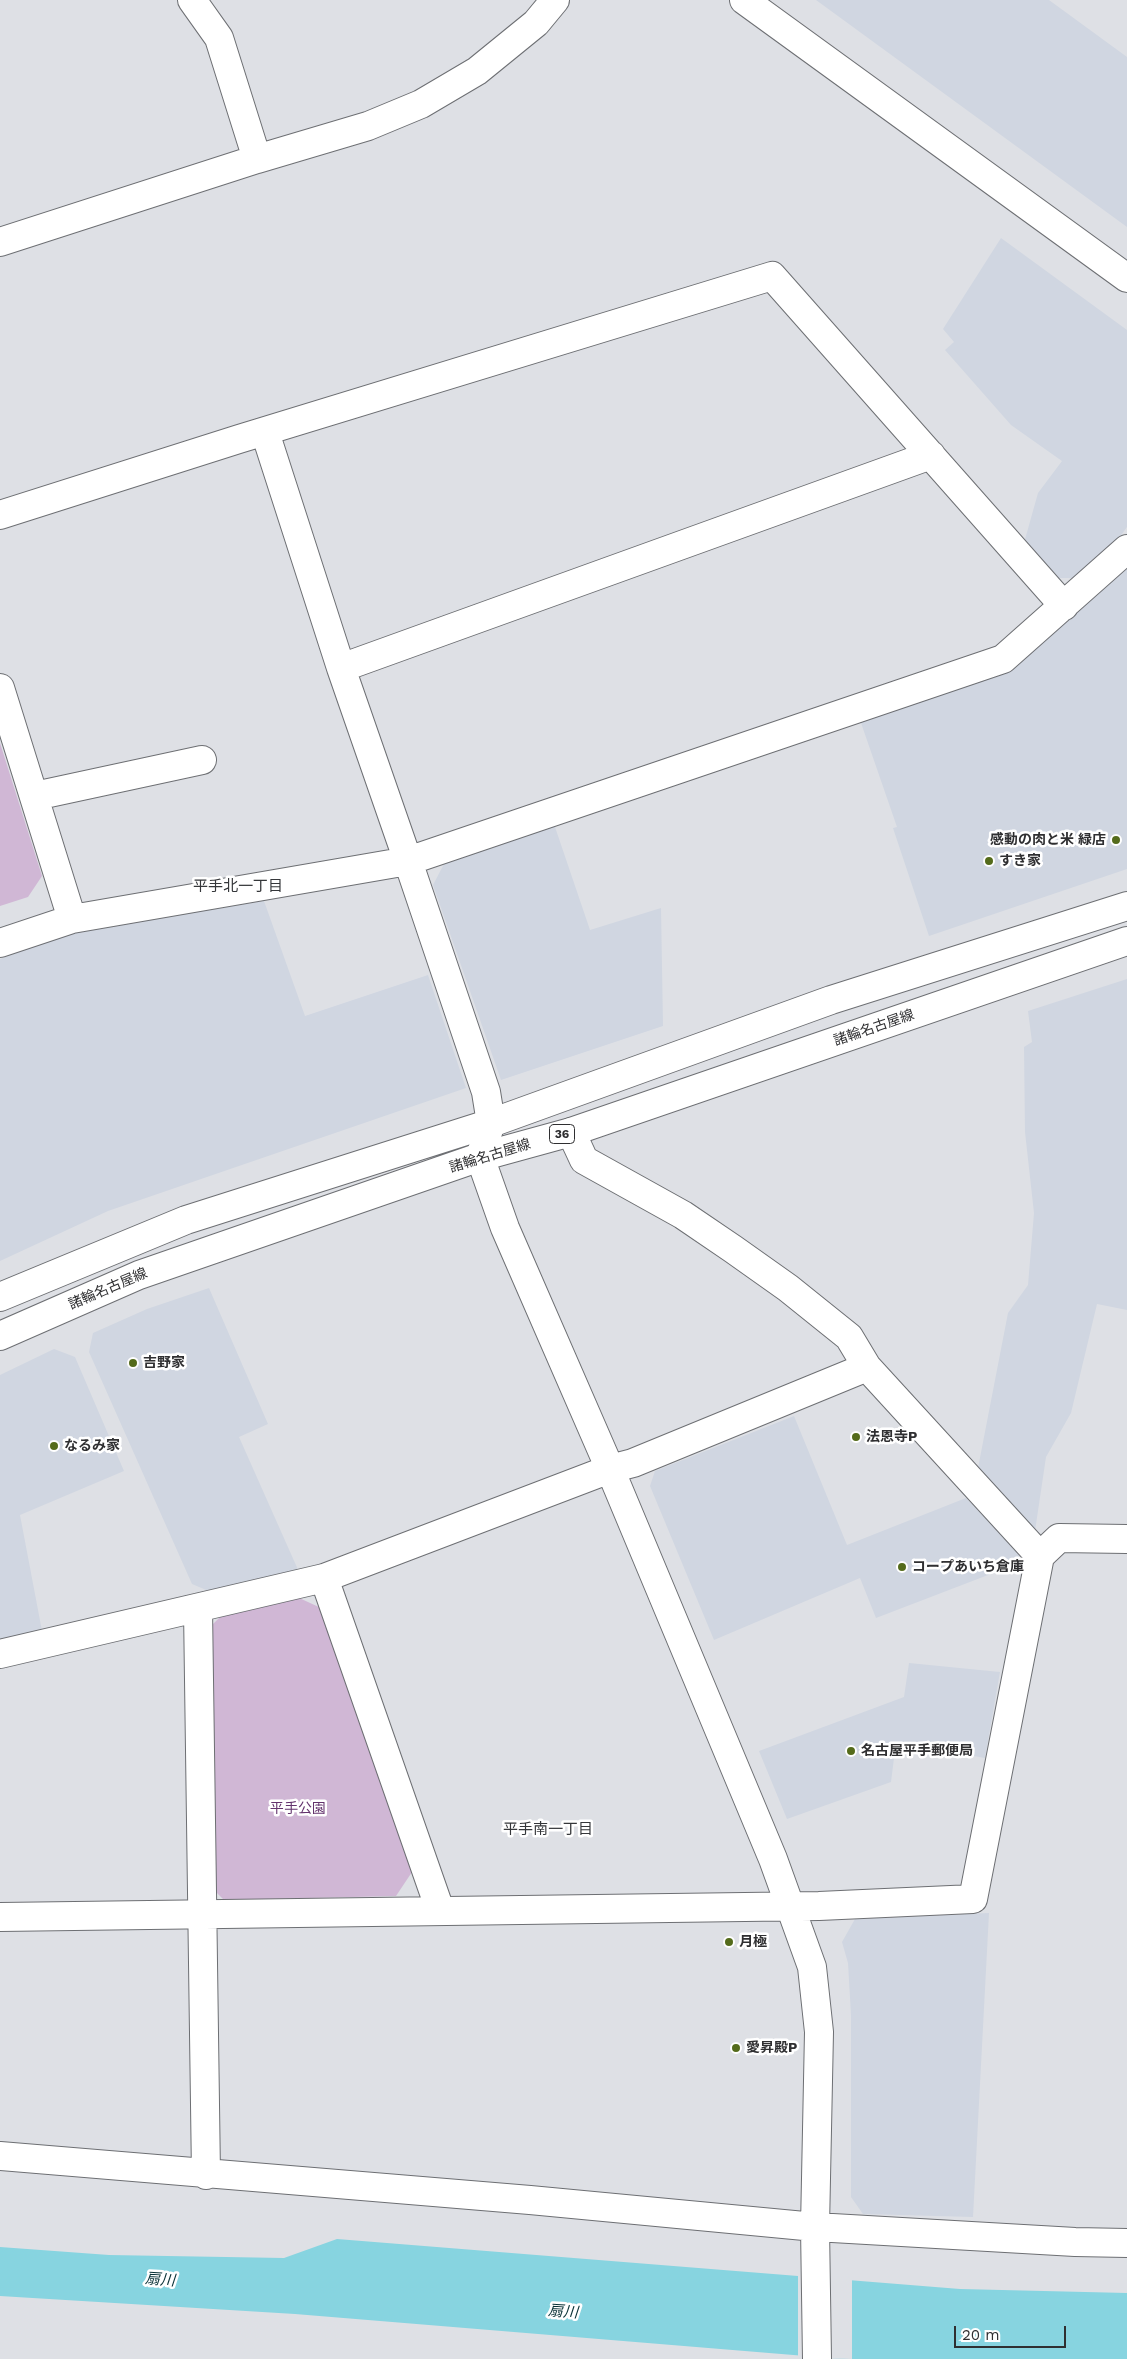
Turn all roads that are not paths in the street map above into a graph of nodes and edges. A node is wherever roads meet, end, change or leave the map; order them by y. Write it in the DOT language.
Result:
graph roads {
  1 [pos="192,0"];
  2 [pos="555,0"];
  3 [pos="744,0"];
  4 [pos="257,159"];
  5 [pos="0,242"];
  6 [pos="1127,278"];
  7 [pos="265,432"];
  8 [pos="931,455"];
  9 [pos="0,515"];
  10 [pos="1127,549"];
  11 [pos="1064,606"];
  12 [pos="341,668"];
  13 [pos="0,688"];
  14 [pos="202,760"];
  15 [pos="35,796"];
  16 [pos="408,861"];
  17 [pos="1127,906"];
  18 [pos="72,920"];
  19 [pos="1127,941"];
  20 [pos="0,943"];
  21 [pos="491,1123"];
  22 [pos="571,1132"];
  23 [pos="480,1157"];
  24 [pos="0,1297"];
  25 [pos="0,1336"];
  26 [pos="867,1367"];
  27 [pos="610,1469"];
  28 [pos="1127,1539"];
  29 [pos="1040,1556"];
  30 [pos="324,1578"];
  31 [pos="198,1609"];
  32 [pos="0,1654"];
  33 [pos="789,1905"];
  34 [pos="440,1910"];
  35 [pos="202,1914"];
  36 [pos="0,1917"];
  37 [pos="0,2156"];
  38 [pos="206,2174"];
  39 [pos="815,2227"];
  40 [pos="1127,2243"];
  41 [pos="817,2359"];
  1 -- 4 [label="street"];
  2 -- 4 [label="street"];
  3 -- 6 [label="street"];
  4 -- 5 [label="street"];
  7 -- 8 [label="street"];
  7 -- 9 [label="street"];
  7 -- 12 [label="street"];
  8 -- 11 [label="street"];
  8 -- 12 [label="street"];
  10 -- 11 [label="street"];
  11 -- 16 [label="street"];
  12 -- 16 [label="street"];
  13 -- 15 [label="street"];
  14 -- 15 [label="street"];
  15 -- 18 [label="street"];
  16 -- 18 [label="street"];
  16 -- 21 [label="street"];
  17 -- 21 [label="street"];
  18 -- 20 [label="street"];
  19 -- 22 [label="street, 諸輪名古屋線 / 36"];
  21 -- 23 [label="street"];
  21 -- 24 [label="street"];
  22 -- 23 [label="street, 諸輪名古屋線 / 36"];
  22 -- 26 [label="street"];
  23 -- 25 [label="street, 諸輪名古屋線 / 36"];
  23 -- 27 [label="street"];
  26 -- 27 [label="street"];
  26 -- 29 [label="street"];
  27 -- 30 [label="street"];
  27 -- 33 [label="street"];
  28 -- 29 [label="street"];
  29 -- 33 [label="street"];
  30 -- 31 [label="street"];
  30 -- 34 [label="street"];
  31 -- 32 [label="street"];
  31 -- 35 [label="street"];
  33 -- 34 [label="street"];
  33 -- 39 [label="street"];
  34 -- 35 [label="street"];
  35 -- 36 [label="street"];
  35 -- 38 [label="street"];
  37 -- 38 [label="street"];
  38 -- 39 [label="street"];
  39 -- 40 [label="street"];
  39 -- 41 [label="street"];
}
